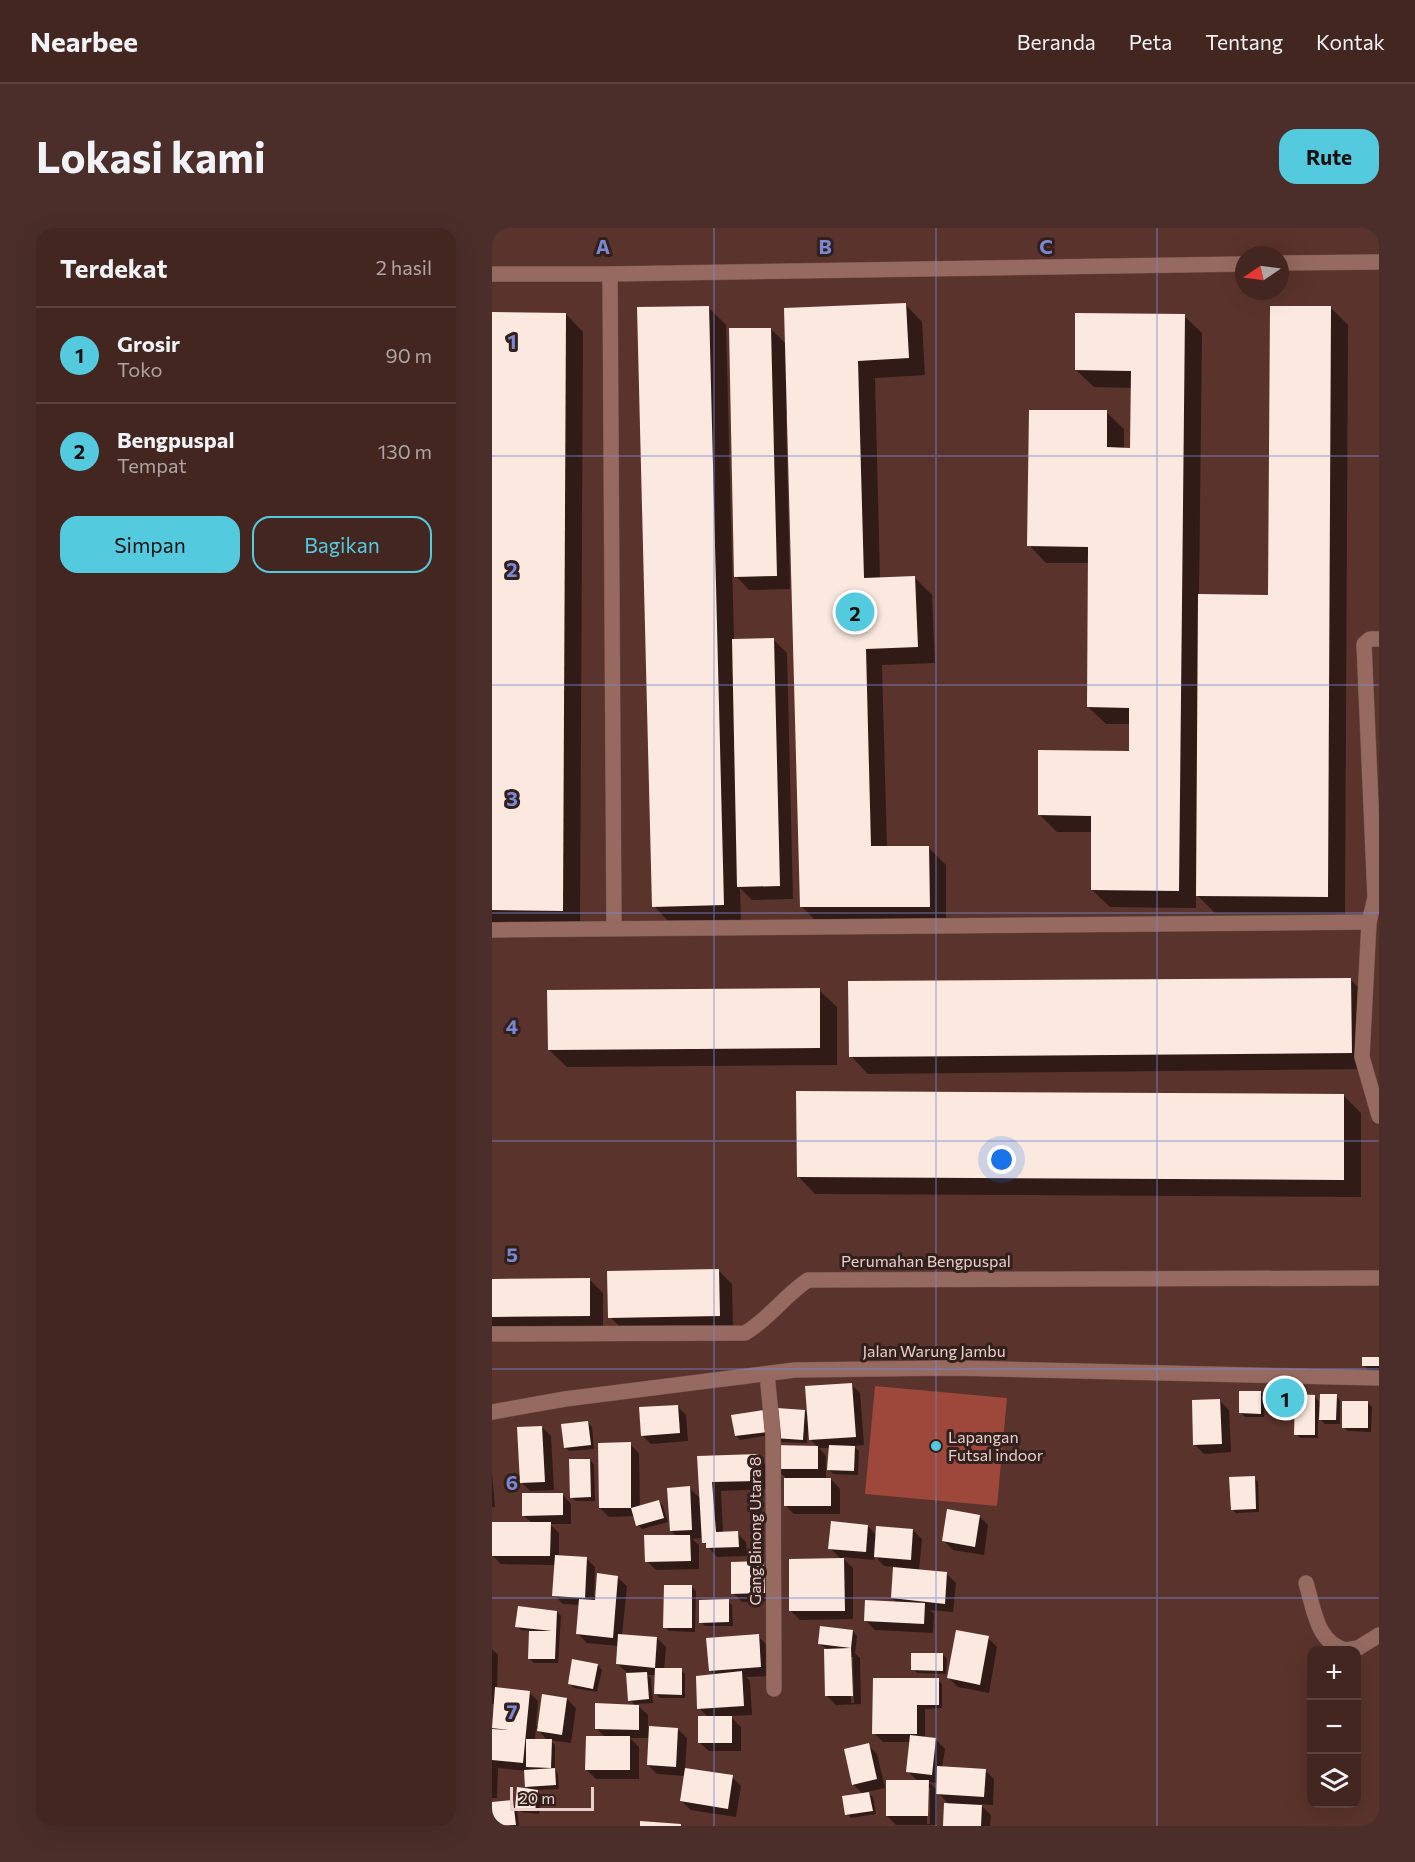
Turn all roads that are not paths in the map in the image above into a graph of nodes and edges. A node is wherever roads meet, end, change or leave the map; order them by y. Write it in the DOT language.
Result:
graph roads {
  1 [pos="1379,262"];
  2 [pos="1289,263"];
  3 [pos="1235,264"];
  4 [pos="492,274"];
  5 [pos="610,274"];
  6 [pos="1379,639"];
  7 [pos="1374,745"];
  8 [pos="1377,897"];
  9 [pos="1369,922"];
  10 [pos="614,928"];
  11 [pos="492,930"];
  12 [pos="1379,1116"];
  13 [pos="1379,1278"];
  14 [pos="492,1334"];
  15 [pos="767,1374"];
  16 [pos="1379,1378"];
  17 [pos="492,1412"];
  18 [pos="1306,1583"];
  19 [pos="1379,1635"];
  20 [pos="1334,1646"];
  21 [pos="1361,1646"];
  22 [pos="774,1689"];
  1 -- 2 [label="street"];
  3 -- 5 [label="street"];
  4 -- 5 [label="street"];
  5 -- 10 [label="street"];
  6 -- 7 [label="street"];
  7 -- 8 [label="street"];
  8 -- 9 [label="street"];
  9 -- 10 [label="street"];
  9 -- 12 [label="street"];
  10 -- 11 [label="street"];
  13 -- 14 [label="street, Perumahan Bengpuspal"];
  15 -- 16 [label="street, Jalan Warung Jambu"];
  15 -- 17 [label="street, Jalan Warung Jambu"];
  15 -- 22 [label="street, Gang Binong Utara 8"];
  18 -- 20 [label="street"];
  19 -- 21 [label="street"];
}
